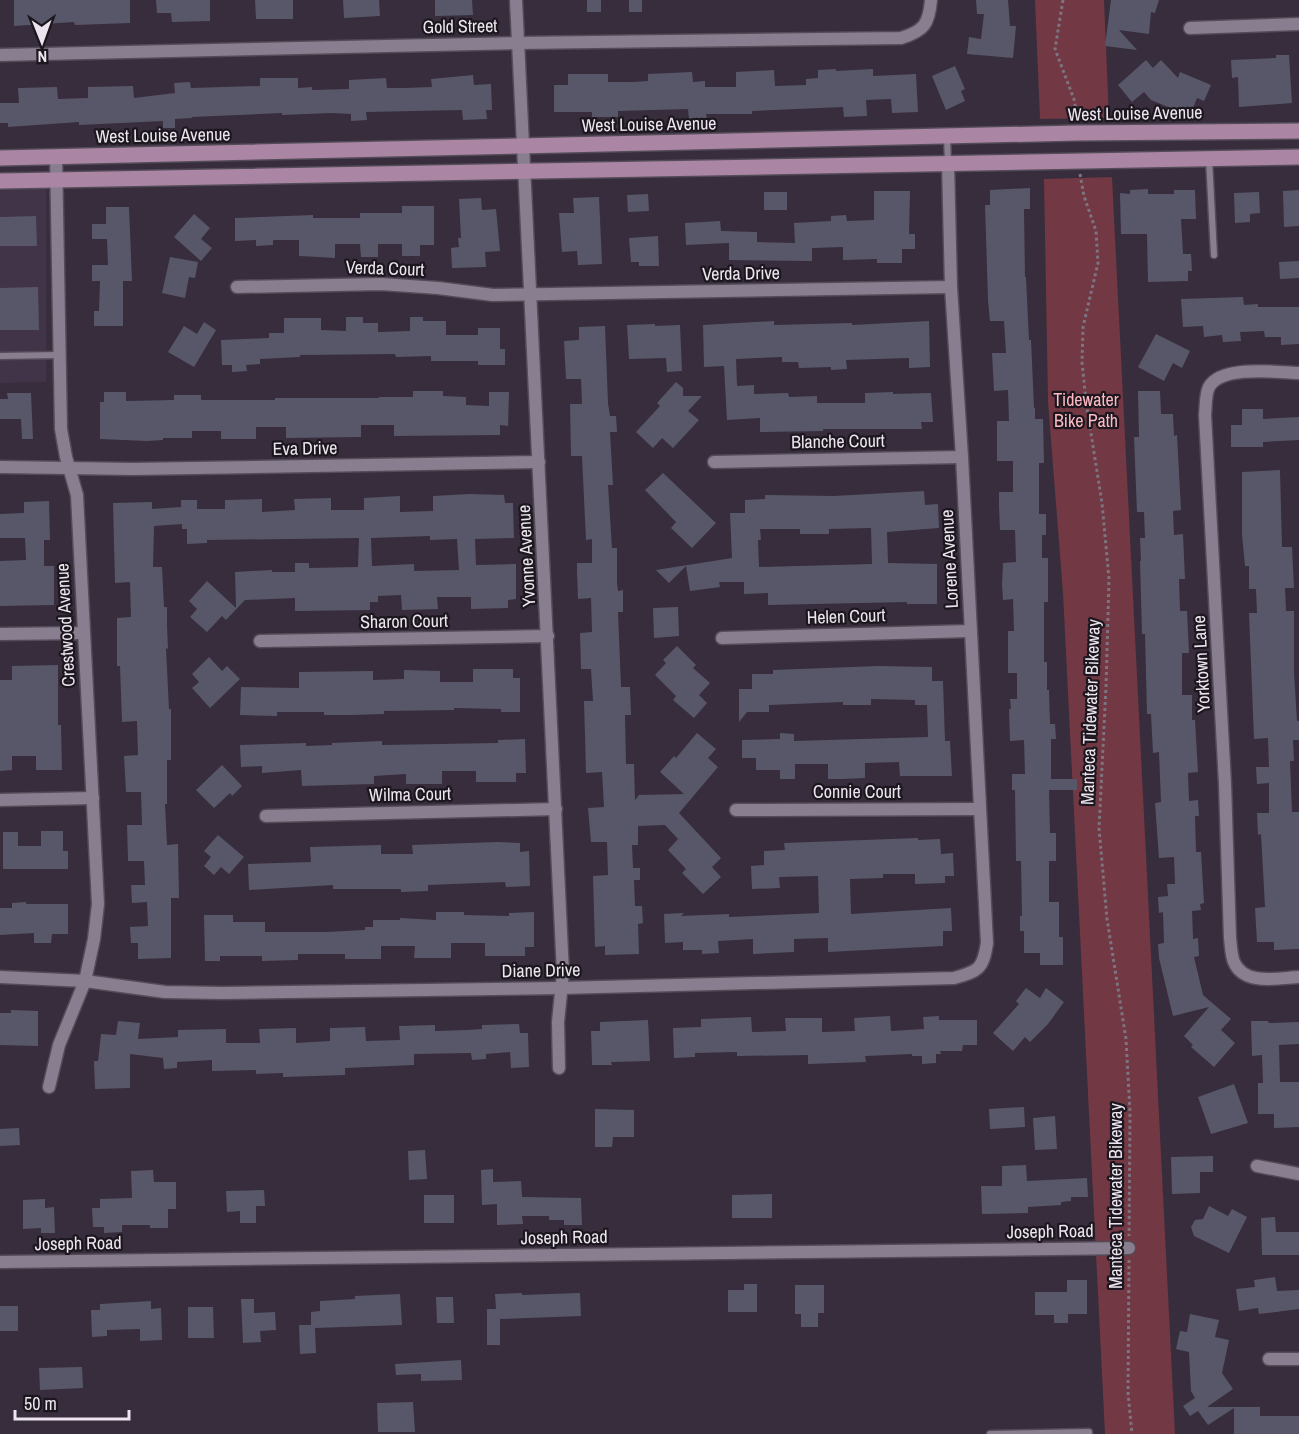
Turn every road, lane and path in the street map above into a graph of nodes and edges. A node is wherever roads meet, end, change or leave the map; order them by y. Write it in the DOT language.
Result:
graph roads {
  1 [pos="516,0"];
  2 [pos="931,0"];
  3 [pos="1063,0"];
  4 [pos="1299,24"];
  5 [pos="1190,28"];
  6 [pos="518,43"];
  7 [pos="0,55"];
  8 [pos="1299,131"];
  9 [pos="1077,133"];
  10 [pos="947,136"];
  11 [pos="523,147"];
  12 [pos="56,156"];
  13 [pos="1299,157"];
  14 [pos="0,158"];
  15 [pos="1209,158"];
  16 [pos="1076,160"];
  17 [pos="948,163"];
  18 [pos="525,172"];
  19 [pos="56,180"];
  20 [pos="0,181"];
  21 [pos="1214,255"];
  22 [pos="237,287"];
  23 [pos="951,287"];
  24 [pos="532,294"];
  25 [pos="60,355"];
  26 [pos="0,356"];
  27 [pos="1299,373"];
  28 [pos="962,457"];
  29 [pos="539,462"];
  30 [pos="714,462"];
  31 [pos="0,467"];
  32 [pos="71,468"];
  33 [pos="970,631"];
  34 [pos="83,633"];
  35 [pos="0,634"];
  36 [pos="548,636"];
  37 [pos="722,638"];
  38 [pos="260,641"];
  39 [pos="93,798"];
  40 [pos="0,800"];
  41 [pos="556,809"];
  42 [pos="979,809"];
  43 [pos="736,810"];
  44 [pos="266,816"];
  45 [pos="985,952"];
  46 [pos="0,977"];
  47 [pos="1299,977"];
  48 [pos="85,981"];
  49 [pos="561,988"];
  50 [pos="560,1068"];
  51 [pos="49,1087"];
  52 [pos="1257,1166"];
  53 [pos="1299,1174"];
  54 [pos="1129,1248"];
  55 [pos="0,1262"];
  56 [pos="1269,1359"];
  57 [pos="1299,1359"];
  58 [pos="990,1434"];
  59 [pos="1089,1434"];
  60 [pos="1132,1434"];
  1 -- 6 [label="street, Yvonne Avenue"];
  2 -- 6 [label="street, Gold Street"];
  3 -- 9 [label="path"];
  4 -- 5 [label="street"];
  6 -- 7 [label="street, Gold Street"];
  6 -- 11 [label="street, Yvonne Avenue"];
  8 -- 9 [label="main road, West Louise Avenue"];
  9 -- 10 [label="main road, West Louise Avenue"];
  10 -- 11 [label="main road, West Louise Avenue"];
  10 -- 17 [label="lane"];
  11 -- 12 [label="main road, West Louise Avenue"];
  11 -- 18 [label="street, Yvonne Avenue"];
  12 -- 14 [label="main road, West Louise Avenue"];
  12 -- 19 [label="street, Crestwood Avenue"];
  13 -- 15 [label="main road"];
  15 -- 16 [label="main road"];
  15 -- 21 [label="lane"];
  16 -- 17 [label="main road"];
  16 -- 54 [label="path, Manteca Tidewater Bikeway"];
  17 -- 18 [label="main road"];
  17 -- 23 [label="street, Lorene Avenue"];
  18 -- 19 [label="main road"];
  18 -- 24 [label="street, Yvonne Avenue"];
  19 -- 20 [label="main road"];
  19 -- 25 [label="street, Crestwood Avenue"];
  22 -- 24 [label="street, Verda Court"];
  23 -- 24 [label="street, Verda Drive"];
  23 -- 28 [label="street, Lorene Avenue"];
  24 -- 29 [label="street, Yvonne Avenue"];
  25 -- 26 [label="lane"];
  25 -- 32 [label="street, Crestwood Avenue"];
  27 -- 47 [label="street, Yorktown Lane"];
  28 -- 30 [label="street, Blanche Court"];
  28 -- 33 [label="street, Lorene Avenue"];
  29 -- 32 [label="street, Eva Drive"];
  29 -- 36 [label="street, Yvonne Avenue"];
  31 -- 32 [label="street, Eva Drive"];
  32 -- 34 [label="street, Crestwood Avenue"];
  33 -- 37 [label="street, Helen Court"];
  33 -- 42 [label="street, Lorene Avenue"];
  34 -- 35 [label="street"];
  34 -- 39 [label="street, Crestwood Avenue"];
  36 -- 38 [label="street, Sharon Court"];
  36 -- 41 [label="street, Yvonne Avenue"];
  39 -- 40 [label="street"];
  39 -- 48 [label="street, Crestwood Avenue"];
  41 -- 44 [label="street, Wilma Court"];
  41 -- 49 [label="street, Yvonne Avenue"];
  42 -- 43 [label="street, Connie Court"];
  42 -- 45 [label="street, Lorene Avenue"];
  45 -- 49 [label="street, Diane Drive"];
  46 -- 48 [label="street, Diane Drive"];
  48 -- 49 [label="street, Diane Drive"];
  48 -- 51 [label="street, Crestwood Avenue"];
  49 -- 50 [label="street, Yvonne Avenue"];
  52 -- 53 [label="street"];
  54 -- 55 [label="street, Joseph Road"];
  54 -- 60 [label="path, Manteca Tidewater Bikeway"];
  56 -- 57 [label="street"];
  58 -- 59 [label="lane"];
}
